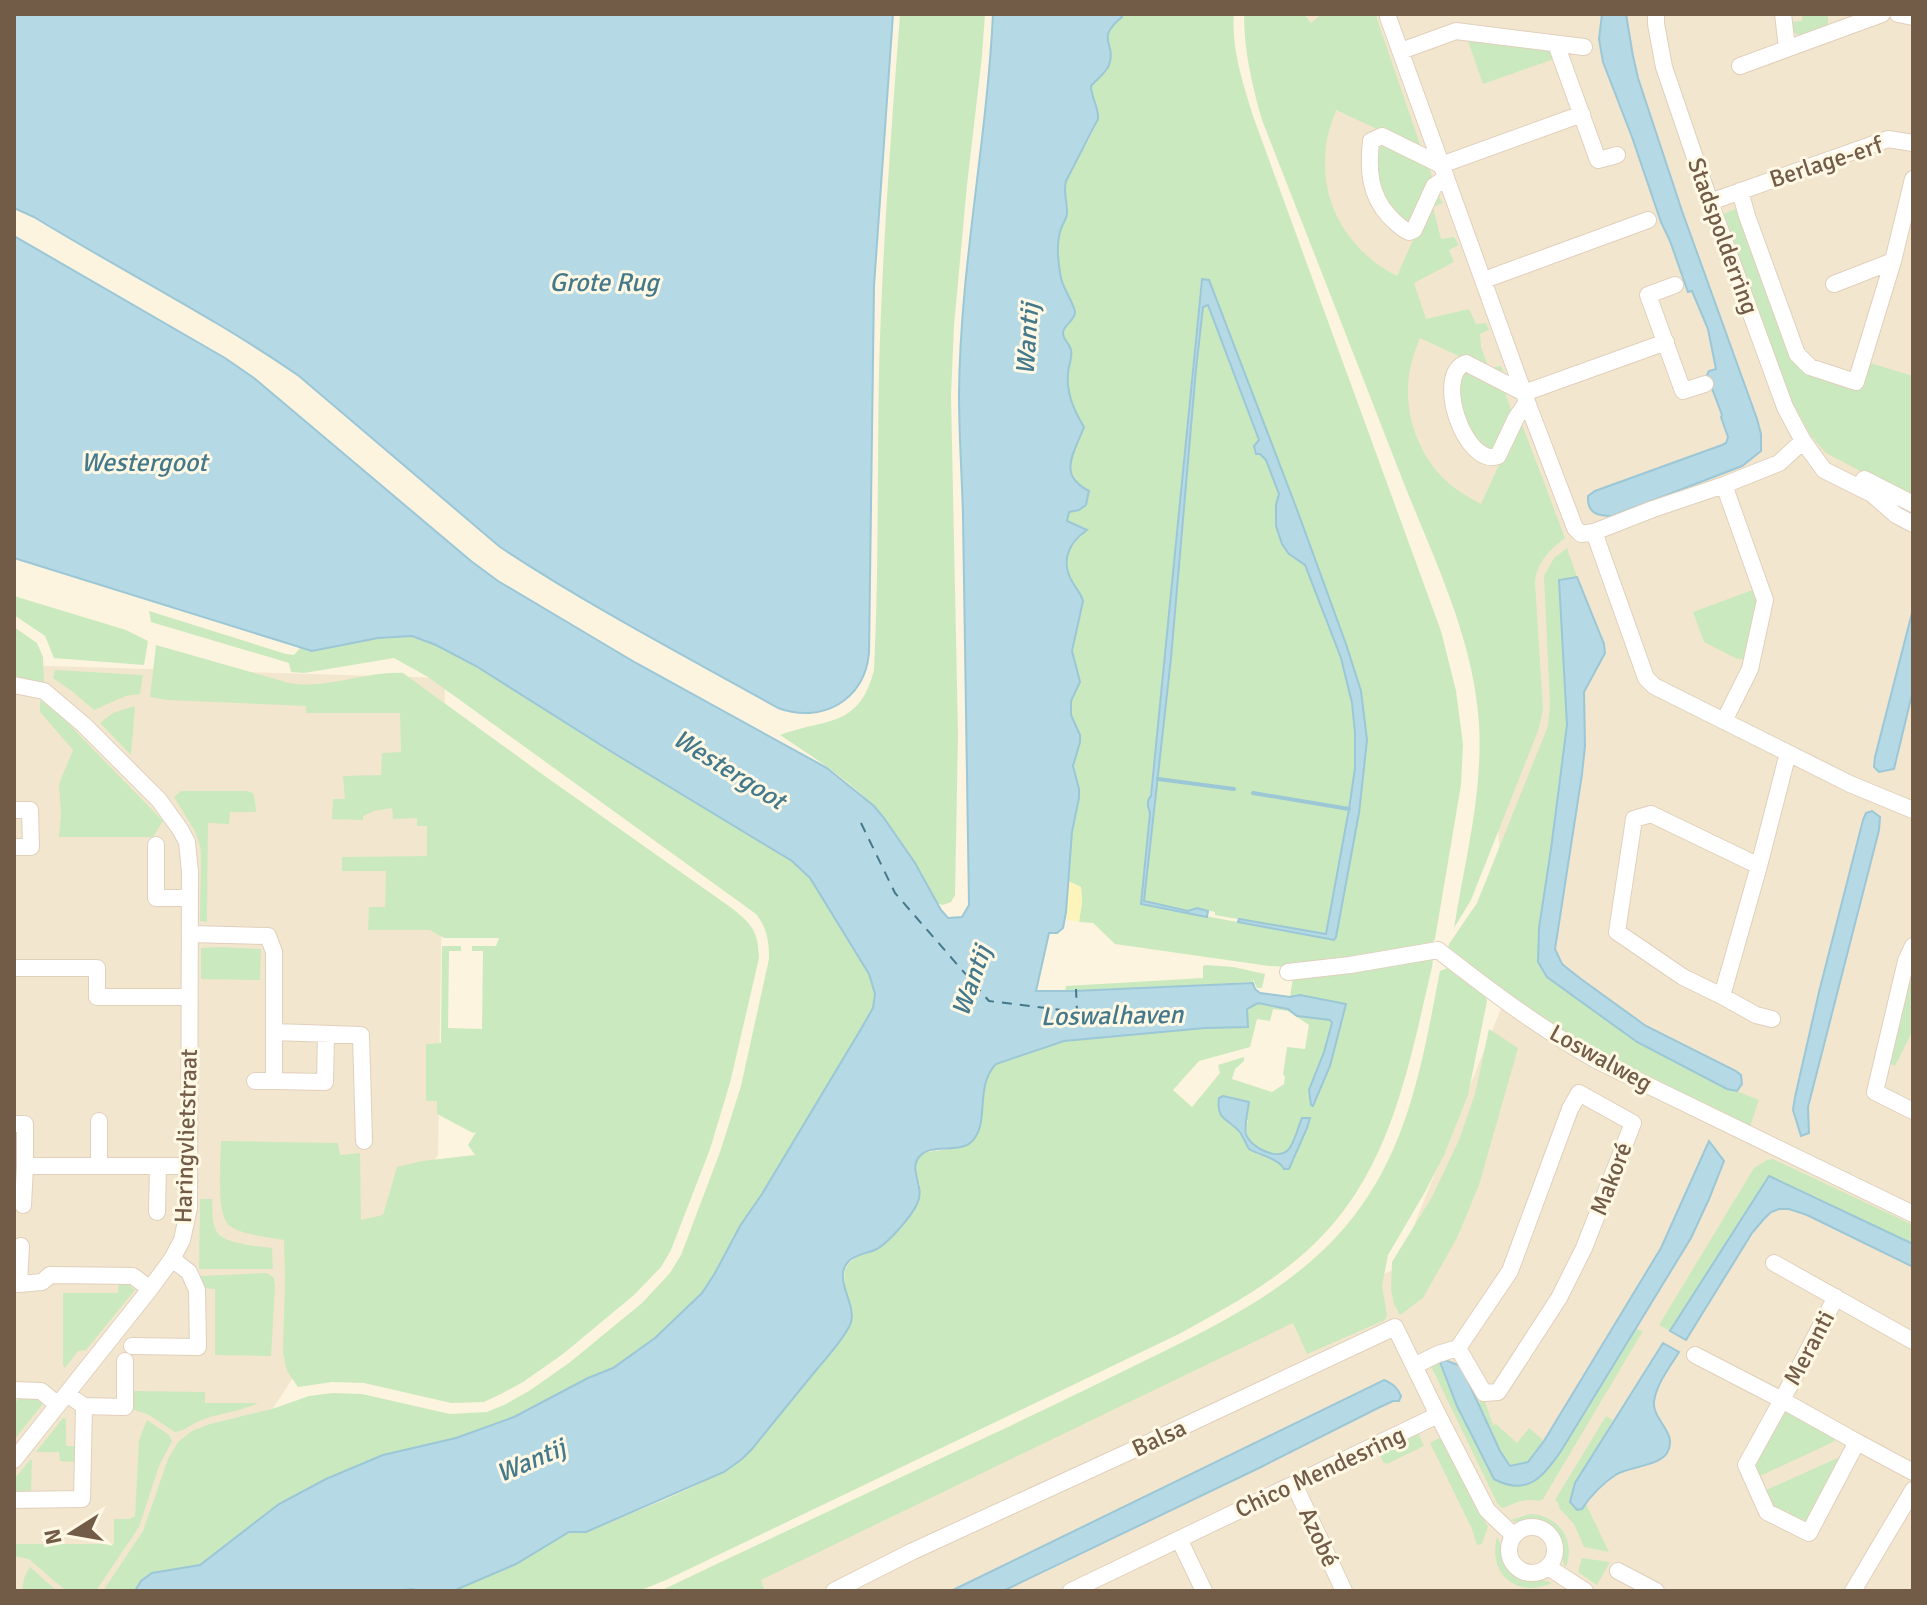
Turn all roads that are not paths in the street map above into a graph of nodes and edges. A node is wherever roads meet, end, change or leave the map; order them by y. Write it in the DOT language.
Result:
graph roads {
  1 [pos="1388,14"];
  2 [pos="1656,14"];
  3 [pos="1783,14"];
  4 [pos="1882,14"];
  5 [pos="1898,14"];
  6 [pos="1913,17"];
  7 [pos="1556,44"];
  8 [pos="1584,47"];
  9 [pos="1787,48"];
  10 [pos="1401,51"];
  11 [pos="1740,66"];
  12 [pos="1582,114"];
  13 [pos="1913,143"];
  14 [pos="1617,155"];
  15 [pos="1444,172"];
  16 [pos="1913,179"];
  17 [pos="1740,191"];
  18 [pos="1710,202"];
  19 [pos="1648,220"];
  20 [pos="1893,261"];
  21 [pos="1484,280"];
  22 [pos="1834,284"];
  23 [pos="1675,285"];
  24 [pos="1666,342"];
  25 [pos="1705,384"];
  26 [pos="1526,397"];
  27 [pos="1806,446"];
  28 [pos="1724,485"];
  29 [pos="1913,504"];
  30 [pos="1913,524"];
  31 [pos="1588,533"];
  32 [pos="14,685"];
  33 [pos="1724,721"];
  34 [pos="1788,753"];
  35 [pos="14,810"];
  36 [pos="1913,810"];
  37 [pos="156,845"];
  38 [pos="14,847"];
  39 [pos="1759,866"];
  40 [pos="190,898"];
  41 [pos="190,934"];
  42 [pos="1911,958"];
  43 [pos="14,968"];
  44 [pos="1288,972"];
  45 [pos="1722,996"];
  46 [pos="189,997"];
  47 [pos="1772,1019"];
  48 [pos="274,1032"];
  49 [pos="326,1034"];
  50 [pos="255,1081"];
  51 [pos="274,1081"];
  52 [pos="1913,1111"];
  53 [pos="99,1121"];
  54 [pos="14,1124"];
  55 [pos="364,1141"];
  56 [pos="25,1166"];
  57 [pos="99,1166"];
  58 [pos="189,1166"];
  59 [pos="158,1167"];
  60 [pos="23,1205"];
  61 [pos="157,1212"];
  62 [pos="1913,1214"];
  63 [pos="21,1246"];
  64 [pos="172,1259"];
  65 [pos="1774,1263"];
  66 [pos="17,1284"];
  67 [pos="150,1289"];
  68 [pos="1836,1297"];
  69 [pos="1913,1341"];
  70 [pos="1458,1348"];
  71 [pos="1695,1355"];
  72 [pos="1414,1366"];
  73 [pos="14,1390"];
  74 [pos="62,1400"];
  75 [pos="1782,1400"];
  76 [pos="84,1406"];
  77 [pos="1438,1415"];
  78 [pos="1857,1442"];
  79 [pos="14,1460"];
  80 [pos="1913,1472"];
  81 [pos="1294,1484"];
  82 [pos="1913,1490"];
  83 [pos="14,1500"];
  84 [pos="1514,1536"];
  85 [pos="1179,1539"];
  86 [pos="1548,1567"];
  87 [pos="1618,1571"];
  88 [pos="834,1591"];
  89 [pos="1071,1591"];
  90 [pos="1204,1591"];
  91 [pos="1344,1591"];
  92 [pos="1585,1591"];
  93 [pos="1656,1591"];
  94 [pos="1853,1591"];
  1 -- 10 [label="street"];
  2 -- 18 [label="street, Stadspolderring"];
  3 -- 9 [label="street"];
  4 -- 9 [label="street"];
  5 -- 6 [label="street"];
  7 -- 8 [label="street"];
  7 -- 10 [label="street"];
  7 -- 12 [label="street"];
  9 -- 11 [label="street"];
  10 -- 15 [label="street"];
  12 -- 14 [label="street"];
  12 -- 15 [label="street"];
  13 -- 17 [label="street, Berlage-erf"];
  15 -- 15 [label="street"];
  15 -- 21 [label="street"];
  16 -- 20 [label="street, Berlage-erf"];
  17 -- 18 [label="street, Berlage-erf"];
  17 -- 20 [label="street, Berlage-erf"];
  18 -- 27 [label="street, Stadspolderring"];
  19 -- 21 [label="street"];
  20 -- 22 [label="street"];
  21 -- 26 [label="street"];
  23 -- 24 [label="street"];
  24 -- 25 [label="street"];
  24 -- 26 [label="street"];
  26 -- 26 [label="street"];
  26 -- 31 [label="street"];
  27 -- 28 [label="street"];
  27 -- 29 [label="street"];
  27 -- 30 [label="street, Stadspolderring"];
  28 -- 31 [label="street"];
  28 -- 33 [label="street"];
  31 -- 33 [label="street"];
  32 -- 40 [label="street, Haringvlietstraat"];
  33 -- 34 [label="street"];
  34 -- 36 [label="street"];
  34 -- 39 [label="street"];
  35 -- 38 [label="street"];
  37 -- 40 [label="street"];
  39 -- 45 [label="street"];
  39 -- 45 [label="street"];
  40 -- 41 [label="street, Haringvlietstraat"];
  41 -- 46 [label="street, Haringvlietstraat"];
  41 -- 48 [label="street"];
  42 -- 52 [label="street"];
  43 -- 46 [label="street"];
  44 -- 62 [label="street, Loswalweg"];
  45 -- 47 [label="street"];
  46 -- 58 [label="street, Haringvlietstraat"];
  48 -- 49 [label="street"];
  48 -- 51 [label="street"];
  49 -- 51 [label="street"];
  49 -- 55 [label="street"];
  50 -- 51 [label="street"];
  53 -- 57 [label="street"];
  54 -- 56 [label="street"];
  56 -- 57 [label="street"];
  56 -- 60 [label="street"];
  57 -- 59 [label="street"];
  58 -- 59 [label="street"];
  58 -- 64 [label="street, Haringvlietstraat"];
  59 -- 61 [label="street"];
  63 -- 66 [label="street"];
  64 -- 67 [label="street, Haringvlietstraat"];
  64 -- 76 [label="street"];
  65 -- 68 [label="street, Meranti"];
  66 -- 67 [label="street"];
  67 -- 74 [label="street, Haringvlietstraat"];
  68 -- 69 [label="street, Meranti"];
  68 -- 75 [label="street, Meranti"];
  70 -- 70 [label="street, Makoré"];
  70 -- 72 [label="street"];
  71 -- 75 [label="street, Meranti"];
  72 -- 77 [label="street, Balsa"];
  72 -- 88 [label="street, Balsa"];
  73 -- 74 [label="street"];
  74 -- 76 [label="street"];
  74 -- 79 [label="street, Haringvlietstraat"];
  75 -- 78 [label="street, Meranti"];
  75 -- 78 [label="street, Meranti"];
  76 -- 83 [label="street"];
  77 -- 81 [label="street, Chico Mendesring"];
  77 -- 84 [label="street"];
  78 -- 80 [label="street, Meranti"];
  81 -- 85 [label="street, Chico Mendesring"];
  81 -- 91 [label="street, Azobé"];
  82 -- 94 [label="street"];
  84 -- 86 [label="street"];
  84 -- 86 [label="street"];
  85 -- 89 [label="street, Chico Mendesring"];
  85 -- 90 [label="street"];
  86 -- 92 [label="street"];
  87 -- 93 [label="street"];
}
